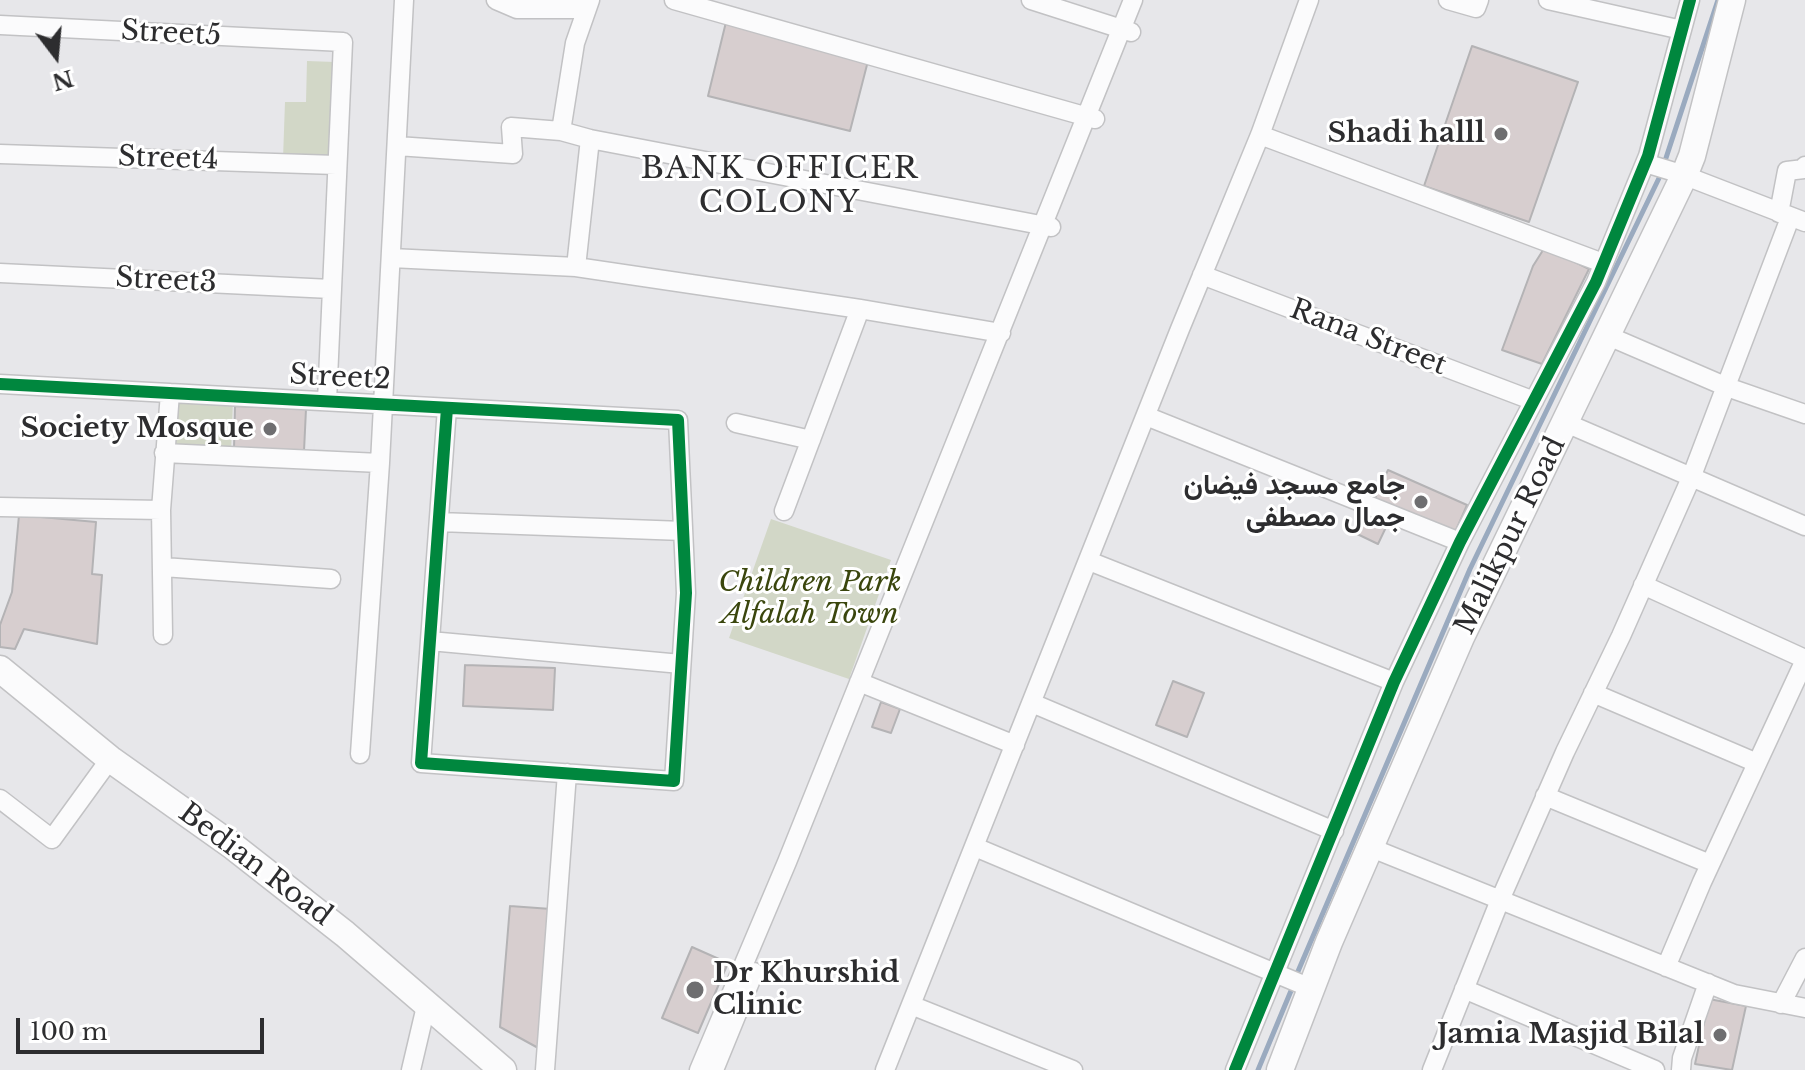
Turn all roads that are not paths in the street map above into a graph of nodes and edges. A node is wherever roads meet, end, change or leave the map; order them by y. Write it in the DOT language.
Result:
graph roads {
  1 [pos="404,0"];
  2 [pos="496,0"];
  3 [pos="674,0"];
  4 [pos="1031,0"];
  5 [pos="1133,0"];
  6 [pos="1144,0"];
  7 [pos="1309,0"];
  8 [pos="1448,0"];
  9 [pos="1479,0"];
  10 [pos="1548,0"];
  11 [pos="1690,0"];
  12 [pos="1732,0"];
  13 [pos="588,4"];
  14 [pos="0,25"];
  15 [pos="1126,30"];
  16 [pos="1682,30"];
  17 [pos="1090,118"];
  18 [pos="561,131"];
  19 [pos="1260,135"];
  20 [pos="590,139"];
  21 [pos="397,146"];
  22 [pos="0,154"];
  23 [pos="1648,164"];
  24 [pos="336,165"];
  25 [pos="1805,166"];
  26 [pos="1681,174"];
  27 [pos="1791,218"];
  28 [pos="1048,226"];
  29 [pos="391,258"];
  30 [pos="1603,263"];
  31 [pos="576,267"];
  32 [pos="0,273"];
  33 [pos="1202,275"];
  34 [pos="331,289"];
  35 [pos="860,309"];
  36 [pos="1001,333"];
  37 [pos="1606,335"];
  38 [pos="0,384"];
  39 [pos="1727,387"];
  40 [pos="170,393"];
  41 [pos="327,401"];
  42 [pos="1534,401"];
  43 [pos="384,404"];
  44 [pos="447,408"];
  45 [pos="1805,414"];
  46 [pos="1146,416"];
  47 [pos="736,423"];
  48 [pos="1566,423"];
  49 [pos="811,440"];
  50 [pos="164,453"];
  51 [pos="380,463"];
  52 [pos="1691,478"];
  53 [pos="0,507"];
  54 [pos="161,510"];
  55 [pos="784,511"];
  56 [pos="439,522"];
  57 [pos="1805,526"];
  58 [pos="683,531"];
  59 [pos="1460,542"];
  60 [pos="1089,561"];
  61 [pos="163,567"];
  62 [pos="331,579"];
  63 [pos="1643,585"];
  64 [pos="163,635"];
  65 [pos="430,641"];
  66 [pos="1805,660"];
  67 [pos="681,664"];
  68 [pos="0,669"];
  69 [pos="1394,682"];
  70 [pos="864,684"];
  71 [pos="1593,693"];
  72 [pos="1032,703"];
  73 [pos="1015,745"];
  74 [pos="360,754"];
  75 [pos="110,759"];
  76 [pos="1757,763"];
  77 [pos="567,773"];
  78 [pos="1545,796"];
  79 [pos="0,799"];
  80 [pos="1334,831"];
  81 [pos="975,847"];
  82 [pos="1369,847"];
  83 [pos="1710,864"];
  84 [pos="1500,900"];
  85 [pos="1805,958"];
  86 [pos="1666,967"];
  87 [pos="1294,982"];
  88 [pos="1708,983"];
  89 [pos="1464,989"];
  90 [pos="427,1002"];
  91 [pos="1781,1004"];
  92 [pos="911,1005"];
  93 [pos="1805,1008"];
  94 [pos="1631,1065"];
  95 [pos="411,1070"];
  96 [pos="503,1070"];
  97 [pos="545,1070"];
  98 [pos="699,1070"];
  99 [pos="714,1070"];
  100 [pos="885,1070"];
  101 [pos="1073,1070"];
  102 [pos="1235,1070"];
  103 [pos="1280,1070"];
  104 [pos="1432,1070"];
  105 [pos="1655,1070"];
  106 [pos="1681,1070"];
  1 -- 21 [label="street"];
  2 -- 13 [label="street"];
  3 -- 17 [label="street"];
  4 -- 15 [label="street"];
  5 -- 15 [label="street"];
  6 -- 15 [label="street"];
  7 -- 19 [label="street"];
  8 -- 9 [label="street"];
  10 -- 16 [label="street"];
  11 -- 16 [label="street"];
  12 -- 26 [label="street, Malikpur Road"];
  13 -- 18 [label="street"];
  14 -- 24 [label="street, Street5"];
  15 -- 17 [label="street"];
  16 -- 23 [label="street"];
  17 -- 28 [label="street"];
  18 -- 20 [label="street"];
  18 -- 21 [label="street"];
  19 -- 30 [label="street"];
  19 -- 33 [label="street"];
  20 -- 28 [label="street"];
  20 -- 31 [label="street"];
  21 -- 29 [label="street"];
  22 -- 24 [label="street, Street4"];
  23 -- 26 [label="street"];
  23 -- 30 [label="street"];
  24 -- 34 [label="street"];
  25 -- 27 [label="street"];
  26 -- 27 [label="street"];
  26 -- 37 [label="street, Malikpur Road"];
  27 -- 39 [label="street"];
  28 -- 36 [label="street"];
  28 -- 70 [label="street"];
  29 -- 31 [label="street"];
  29 -- 43 [label="street"];
  30 -- 42 [label="street"];
  31 -- 35 [label="street"];
  32 -- 34 [label="street, Street3"];
  33 -- 42 [label="street, Rana Street"];
  33 -- 46 [label="street"];
  34 -- 41 [label="street"];
  35 -- 36 [label="street"];
  35 -- 49 [label="street"];
  36 -- 70 [label="street"];
  37 -- 39 [label="street"];
  37 -- 48 [label="street, Malikpur Road"];
  38 -- 40 [label="street, Street2"];
  39 -- 45 [label="street"];
  39 -- 52 [label="street"];
  40 -- 41 [label="street, Street2"];
  40 -- 50 [label="street"];
  41 -- 43 [label="street, Street2"];
  42 -- 59 [label="street"];
  43 -- 44 [label="street, Street2"];
  43 -- 51 [label="street"];
  44 -- 56 [label="street"];
  44 -- 58 [label="street, Street2"];
  46 -- 59 [label="street"];
  46 -- 60 [label="street"];
  47 -- 49 [label="street"];
  48 -- 52 [label="street"];
  48 -- 82 [label="street, Malikpur Road"];
  49 -- 55 [label="street"];
  50 -- 51 [label="street"];
  50 -- 54 [label="street"];
  51 -- 74 [label="street"];
  52 -- 57 [label="street"];
  52 -- 63 [label="street"];
  53 -- 54 [label="street"];
  54 -- 61 [label="street"];
  56 -- 58 [label="street"];
  56 -- 65 [label="street"];
  58 -- 67 [label="street"];
  59 -- 69 [label="street"];
  60 -- 69 [label="street"];
  60 -- 72 [label="street"];
  61 -- 62 [label="street"];
  61 -- 64 [label="street"];
  63 -- 66 [label="street"];
  63 -- 71 [label="street"];
  65 -- 67 [label="street"];
  65 -- 77 [label="street"];
  66 -- 76 [label="street"];
  67 -- 77 [label="street"];
  68 -- 75 [label="street, Bedian Road"];
  69 -- 80 [label="street"];
  70 -- 73 [label="street"];
  70 -- 98 [label="street"];
  70 -- 99 [label="street"];
  71 -- 76 [label="street"];
  71 -- 78 [label="street"];
  72 -- 73 [label="street"];
  72 -- 80 [label="street"];
  73 -- 81 [label="street"];
  75 -- 79 [label="street"];
  75 -- 90 [label="street, Bedian Road"];
  76 -- 83 [label="street"];
  77 -- 97 [label="street"];
  78 -- 83 [label="street"];
  78 -- 84 [label="street"];
  80 -- 87 [label="street"];
  81 -- 87 [label="street"];
  81 -- 92 [label="street"];
  82 -- 84 [label="street"];
  82 -- 87 [label="street, Malikpur Road"];
  83 -- 86 [label="street"];
  84 -- 86 [label="street"];
  84 -- 89 [label="street"];
  85 -- 91 [label="street"];
  86 -- 88 [label="street"];
  87 -- 102 [label="street"];
  87 -- 103 [label="street, Malikpur Road"];
  88 -- 91 [label="street"];
  88 -- 106 [label="street"];
  89 -- 94 [label="street"];
  89 -- 104 [label="street"];
  90 -- 95 [label="street"];
  90 -- 96 [label="street, Bedian Road"];
  91 -- 93 [label="street"];
  92 -- 100 [label="street"];
  92 -- 101 [label="street"];
  94 -- 105 [label="street"];
}
